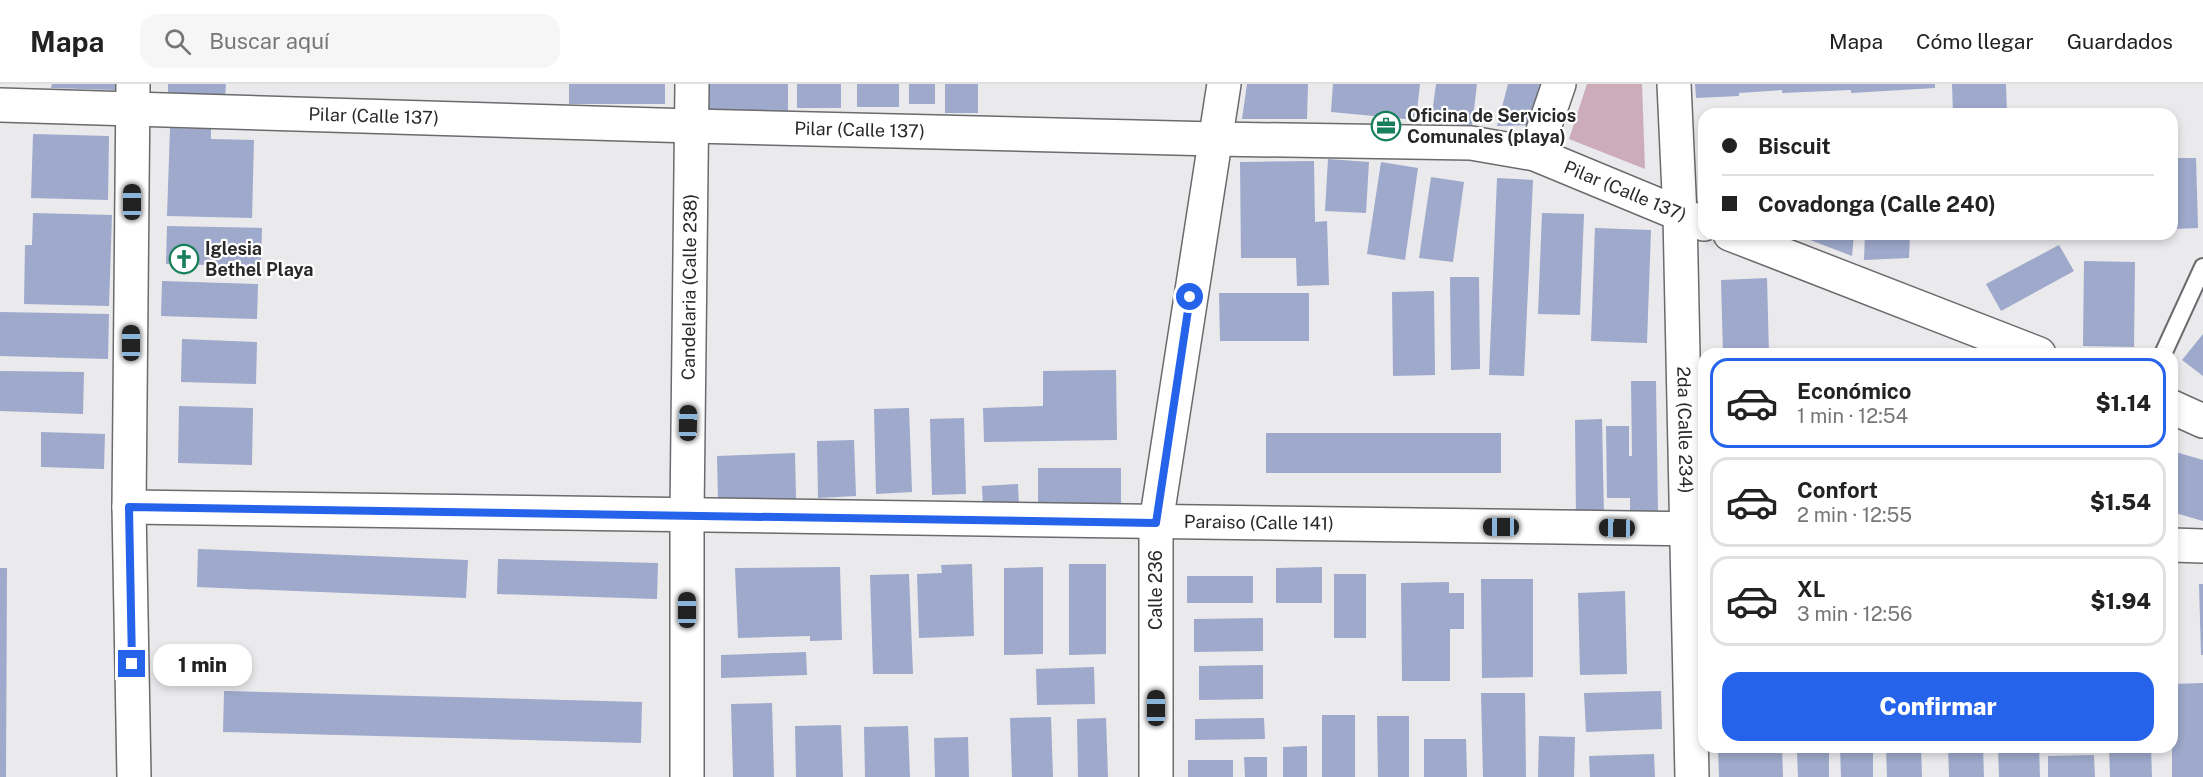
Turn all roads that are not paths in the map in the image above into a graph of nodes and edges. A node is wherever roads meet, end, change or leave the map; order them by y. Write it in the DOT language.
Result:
graph roads {
  1 [pos="692,84"];
  2 [pos="1224,84"];
  3 [pos="1559,84"];
  4 [pos="1674,84"];
  5 [pos="133,96"];
  6 [pos="0,105"];
  7 [pos="692,126"];
  8 [pos="1215,139"];
  9 [pos="1535,154"];
  10 [pos="1692,219"];
  11 [pos="1745,240"];
  12 [pos="2203,267"];
  13 [pos="2024,348"];
  14 [pos="2166,348"];
  15 [pos="2178,410"];
  16 [pos="2203,421"];
  17 [pos="129,507"];
  18 [pos="687,515"];
  19 [pos="1156,523"];
  20 [pos="1695,529"];
  21 [pos="2178,545"];
  22 [pos="2203,546"];
  23 [pos="134,777"];
  24 [pos="687,777"];
  25 [pos="1156,777"];
  26 [pos="1692,777"];
  1 -- 7 [label="street, Candelaria (Calle 238)"];
  2 -- 8 [label="street, Calle 236"];
  3 -- 9 [label="street"];
  4 -- 10 [label="street, 2da (Calle 234)"];
  5 -- 6 [label="street, Pilar (Calle 137)"];
  5 -- 7 [label="street, Pilar (Calle 137)"];
  5 -- 17 [label="street"];
  7 -- 8 [label="street, Pilar (Calle 137)"];
  7 -- 18 [label="street, Candelaria (Calle 238)"];
  8 -- 9 [label="street, Pilar (Calle 137)"];
  8 -- 19 [label="street, Calle 236"];
  9 -- 10 [label="street, Pilar (Calle 137)"];
  10 -- 20 [label="street, 2da (Calle 234)"];
  11 -- 13 [label="street"];
  12 -- 14 [label="lane"];
  15 -- 16 [label="street"];
  17 -- 18 [label="street, Paraiso (Calle 141)"];
  17 -- 23 [label="street"];
  18 -- 19 [label="street, Paraiso (Calle 141)"];
  18 -- 24 [label="street, Candelaria (Calle 238)"];
  19 -- 20 [label="street, Paraiso (Calle 141)"];
  19 -- 25 [label="street, Calle 236"];
  20 -- 26 [label="street, 2da (Calle 234)"];
  21 -- 22 [label="street"];
}
